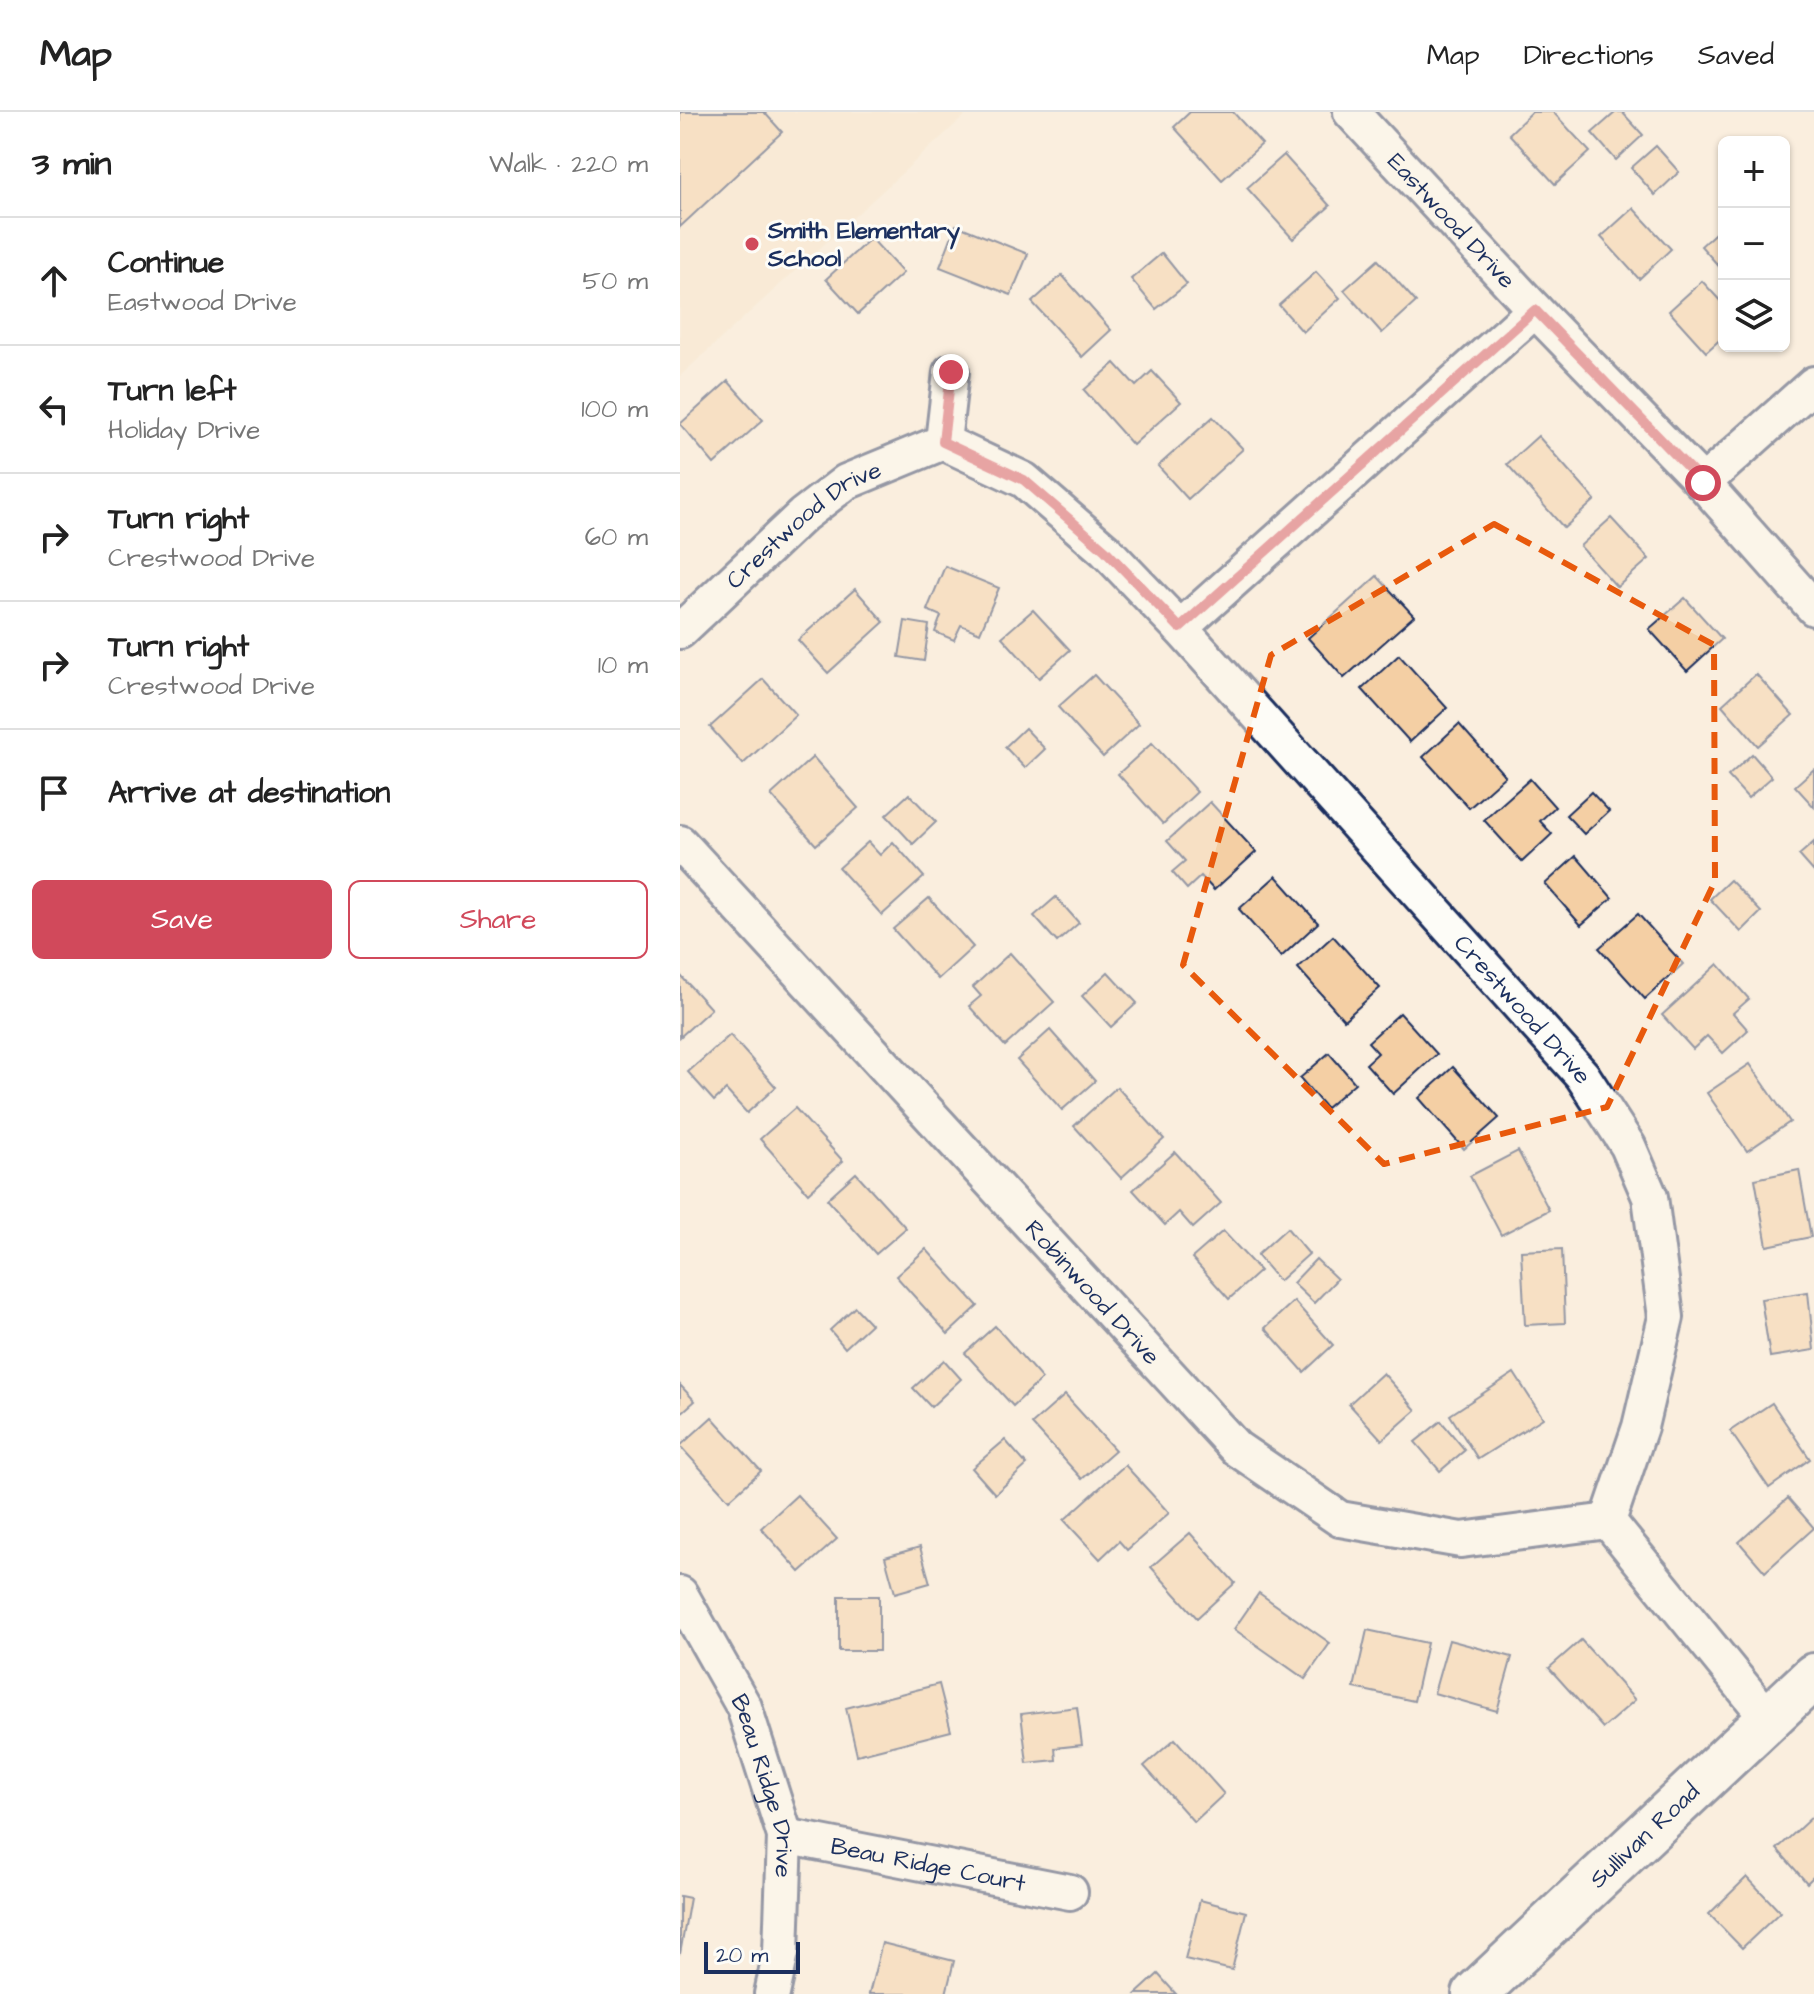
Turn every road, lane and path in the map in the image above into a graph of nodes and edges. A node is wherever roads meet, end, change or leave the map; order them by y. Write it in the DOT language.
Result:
graph roads {
  1 [pos="1351,112"];
  2 [pos="1535,310"];
  3 [pos="951,372"];
  4 [pos="1814,384"];
  5 [pos="943,442"];
  6 [pos="1703,483"];
  7 [pos="1814,608"];
  8 [pos="1180,628"];
  9 [pos="680,631"];
  10 [pos="680,843"];
  11 [pos="1608,1521"];
  12 [pos="680,1594"];
  13 [pos="1814,1676"];
  14 [pos="1768,1718"];
  15 [pos="785,1836"];
  16 [pos="1070,1892"];
  17 [pos="772,1994"];
  18 [pos="1475,1994"];
  1 -- 2 [label="street, Eastwood Drive"];
  2 -- 6 [label="street, Eastwood Drive"];
  2 -- 8 [label="street"];
  3 -- 5 [label="street"];
  4 -- 6 [label="street"];
  5 -- 8 [label="street, Crestwood Drive"];
  5 -- 9 [label="street, Crestwood Drive"];
  6 -- 7 [label="street, Eastwood Drive"];
  8 -- 11 [label="street, Crestwood Drive"];
  10 -- 11 [label="street, Robinwood Drive"];
  11 -- 14 [label="street"];
  12 -- 15 [label="street, Beau Ridge Drive"];
  13 -- 14 [label="street, Sullivan Road"];
  14 -- 18 [label="street, Sullivan Road"];
  15 -- 16 [label="street, Beau Ridge Court"];
  15 -- 17 [label="street, Beau Ridge Drive"];
}
